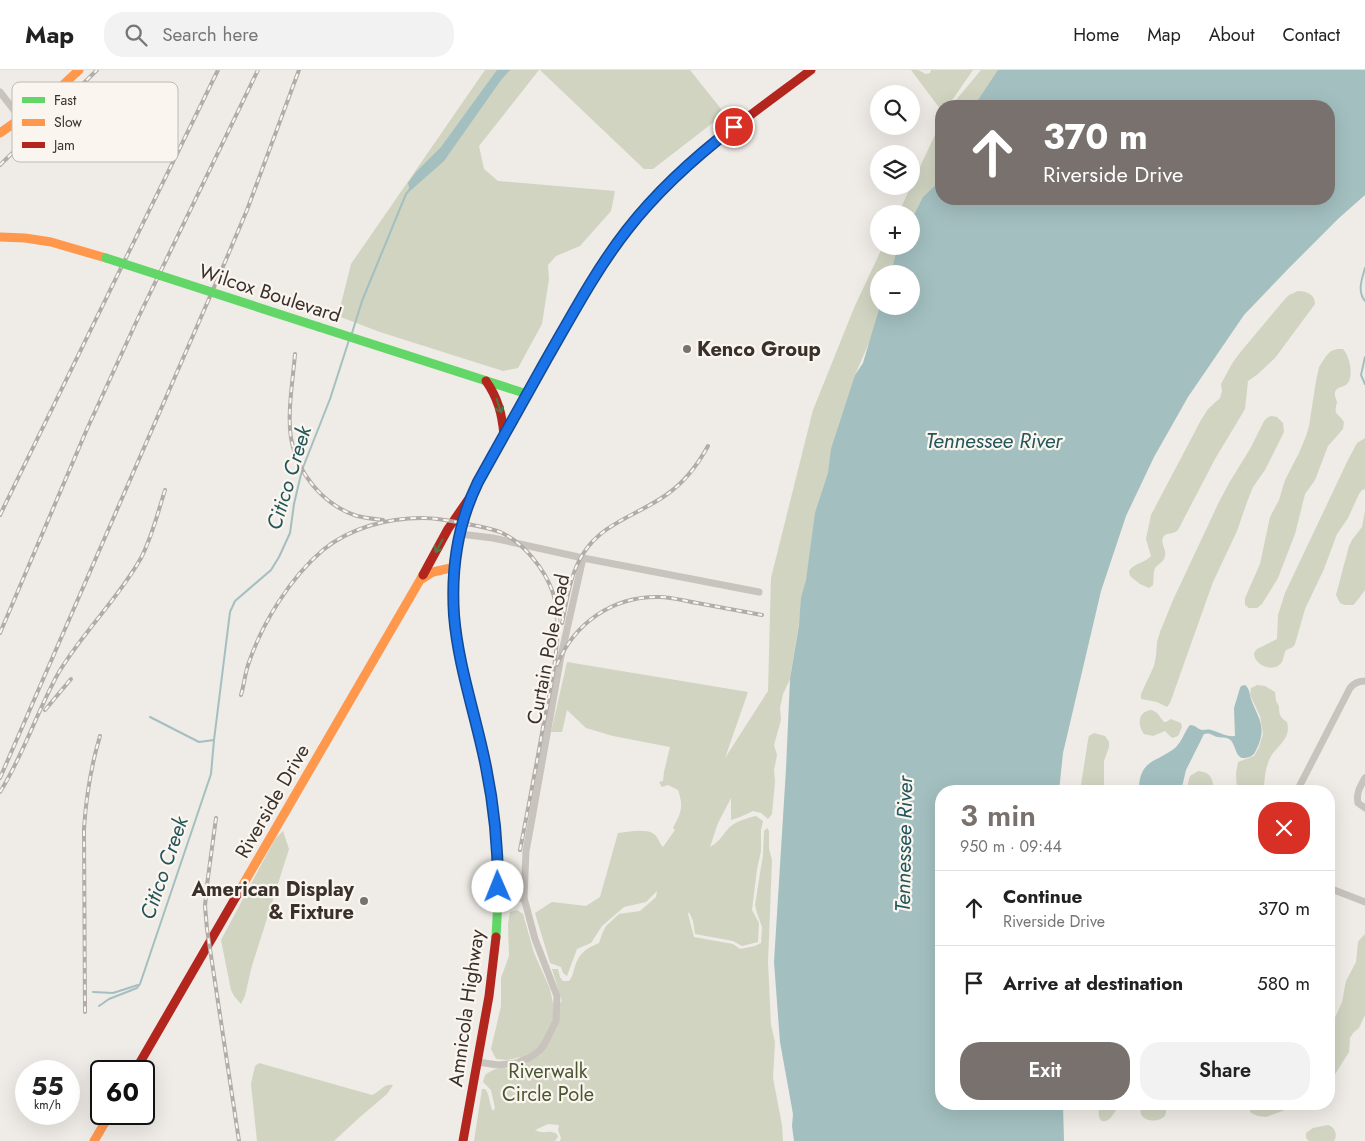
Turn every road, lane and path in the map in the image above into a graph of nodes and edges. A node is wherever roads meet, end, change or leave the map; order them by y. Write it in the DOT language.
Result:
graph roads {
  1 [pos="78,70"];
  2 [pos="811,70"];
  3 [pos="66,82"];
  4 [pos="0,92"];
  5 [pos="12,107"];
  6 [pos="12,125"];
  7 [pos="0,134"];
  8 [pos="0,237"];
  9 [pos="486,381"];
  10 [pos="527,394"];
  11 [pos="504,435"];
  12 [pos="474,490"];
  13 [pos="460,534"];
  14 [pos="583,558"];
  15 [pos="455,567"];
  16 [pos="420,581"];
  17 [pos="759,592"];
  18 [pos="1365,682"];
  19 [pos="1365,778"];
  20 [pos="1300,785"];
  21 [pos="1365,808"];
  22 [pos="1335,890"];
  23 [pos="524,898"];
  24 [pos="498,900"];
  25 [pos="1365,902"];
  26 [pos="141,1060"];
  27 [pos="478,1062"];
  28 [pos="103,1125"];
  29 [pos="94,1141"];
  30 [pos="463,1141"];
  1 -- 3 [label="main road"];
  2 -- 10 [label="main road"];
  4 -- 5 [label="street"];
  6 -- 7 [label="main road"];
  8 -- 9 [label="main road, Wilcox Boulevard, bridge"];
  9 -- 10 [label="main road, Wilcox Boulevard"];
  9 -- 11 [label="main road, one-way"];
  10 -- 11 [label="main road"];
  11 -- 12 [label="main road"];
  12 -- 13 [label="main road"];
  12 -- 16 [label="main road, Riverside Drive, one-way"];
  13 -- 14 [label="street"];
  13 -- 15 [label="main road, Amnicola Highway"];
  14 -- 17 [label="street, Curtain Pole Road"];
  14 -- 23 [label="street, Curtain Pole Road"];
  15 -- 16 [label="main road"];
  15 -- 24 [label="main road, Amnicola Highway"];
  16 -- 26 [label="main road, Riverside Drive"];
  18 -- 20 [label="street"];
  19 -- 21 [label="street"];
  22 -- 25 [label="street"];
  23 -- 24 [label="street"];
  23 -- 27 [label="street, Curtain Pole Road"];
  24 -- 27 [label="main road, Amnicola Highway"];
  27 -- 30 [label="main road, Amnicola Highway"];
  28 -- 29 [label="main road"];
}
